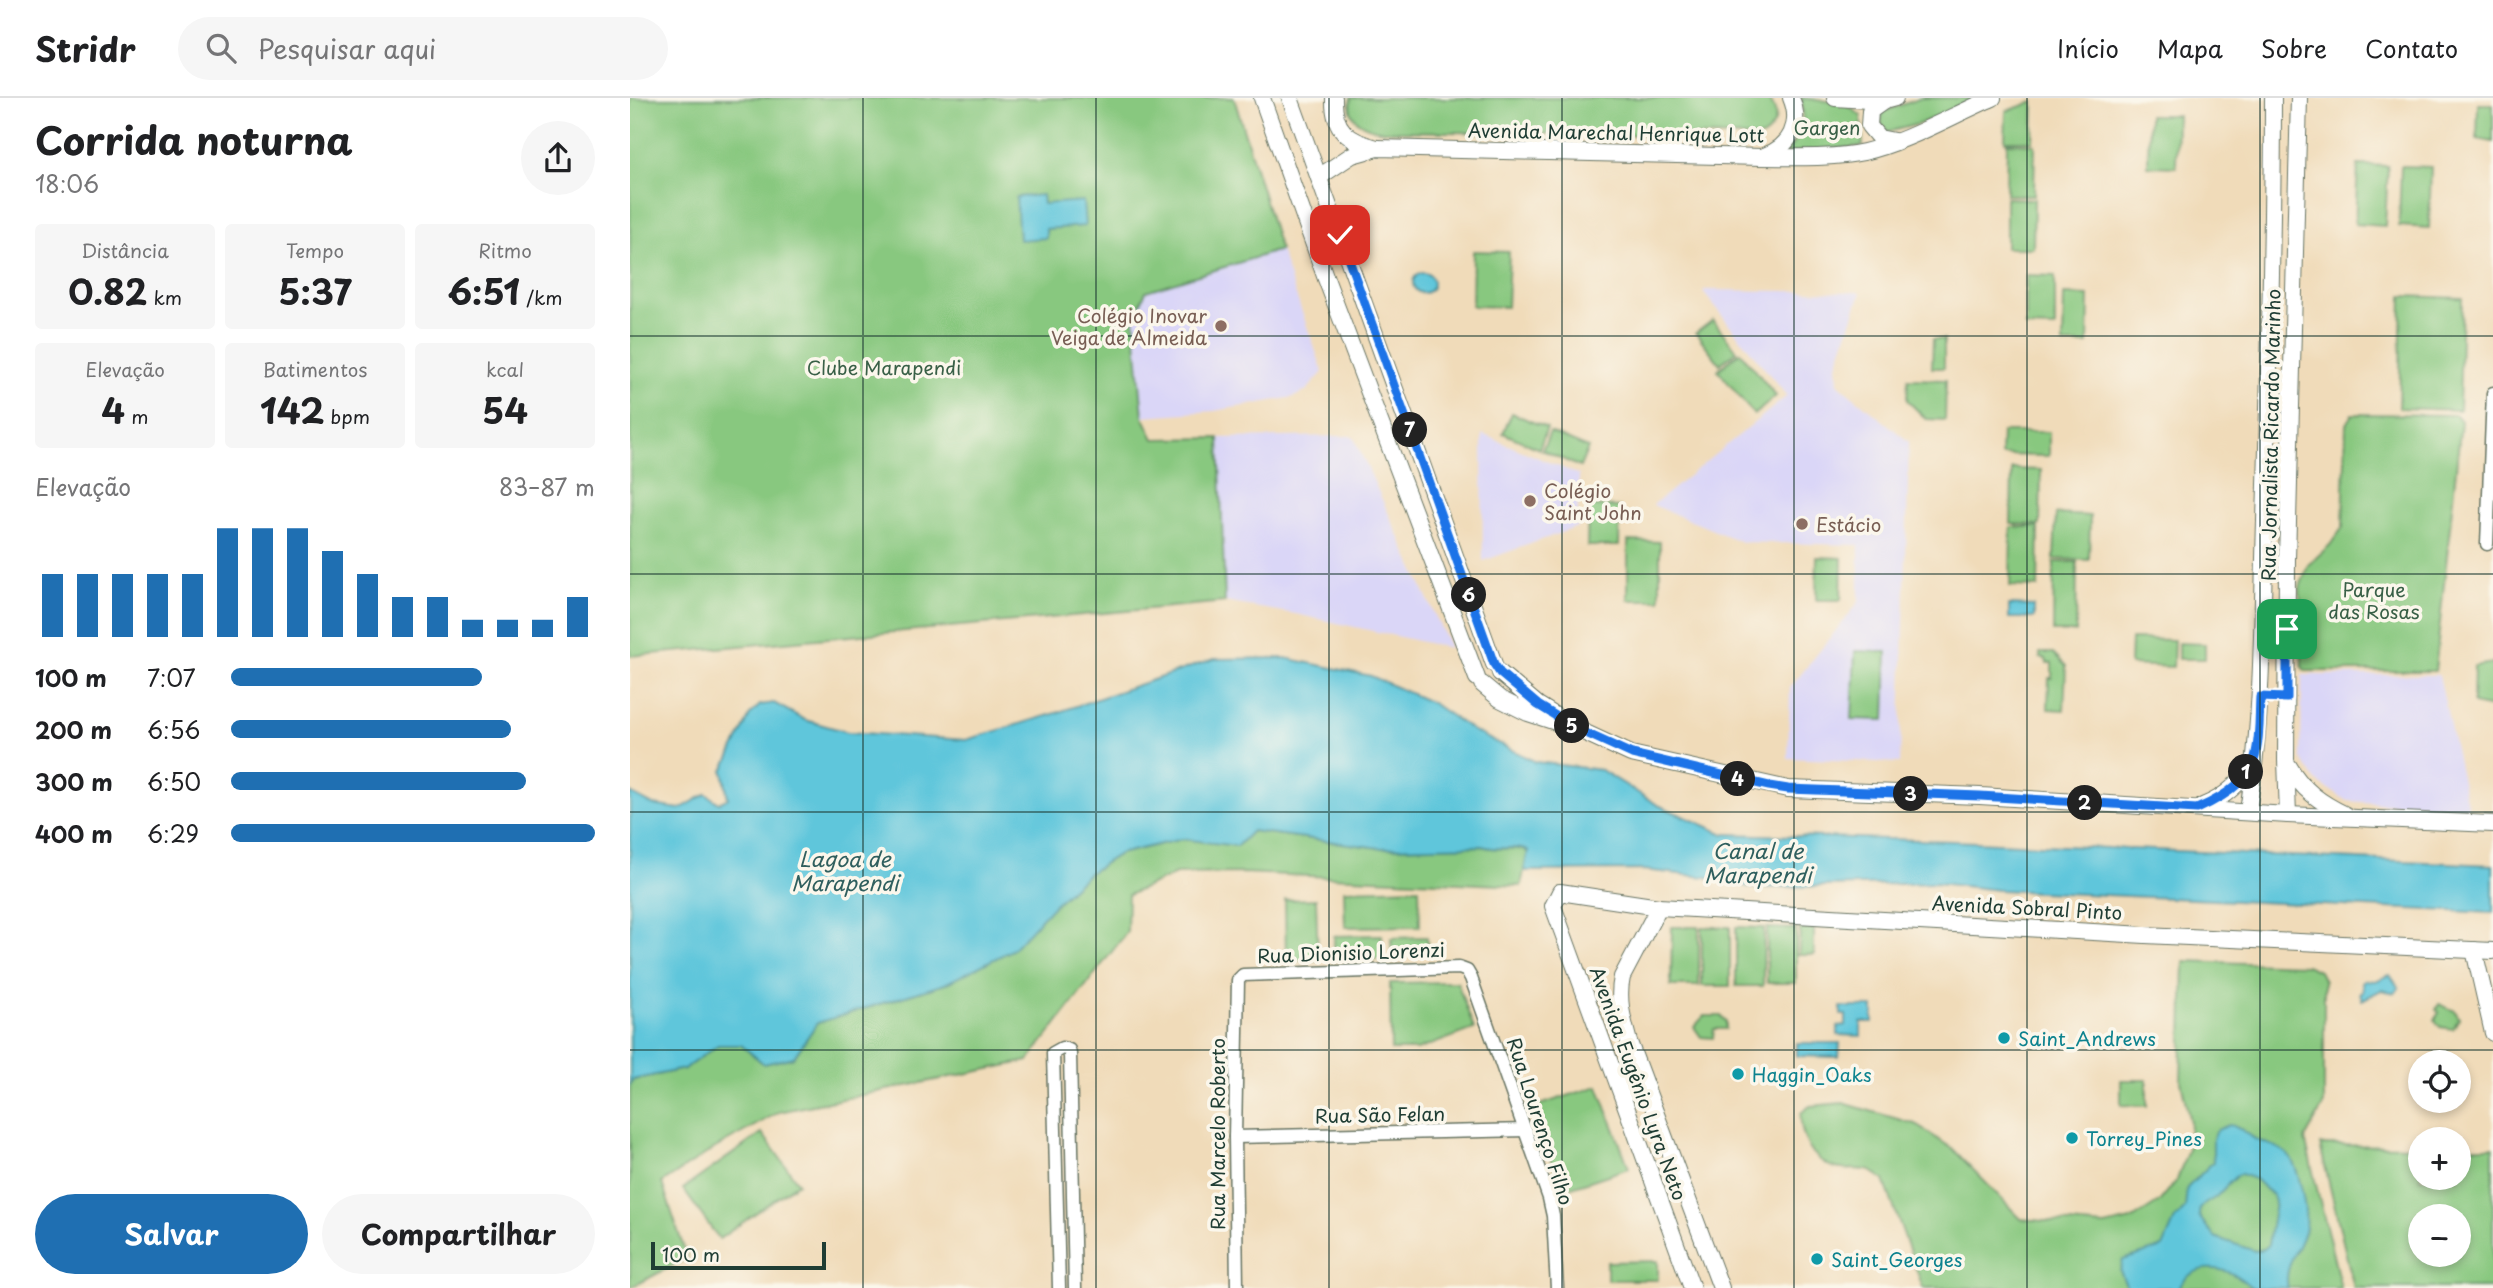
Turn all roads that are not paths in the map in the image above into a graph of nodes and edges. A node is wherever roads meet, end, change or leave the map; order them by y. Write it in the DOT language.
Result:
graph roads {
  1 [pos="1262,98"];
  2 [pos="1290,98"];
  3 [pos="1334,98"];
  4 [pos="1791,98"];
  5 [pos="1835,98"];
  6 [pos="1993,98"];
  7 [pos="2273,98"];
  8 [pos="2299,98"];
  9 [pos="1890,99"];
  10 [pos="1897,141"];
  11 [pos="1377,148"];
  12 [pos="1762,157"];
  13 [pos="2273,161"];
  14 [pos="2297,163"];
  15 [pos="1319,177"];
  16 [pos="1347,254"];
  17 [pos="1321,262"];
  18 [pos="2270,369"];
  19 [pos="2292,369"];
  20 [pos="2493,393"];
  21 [pos="1405,416"];
  22 [pos="1382,425"];
  23 [pos="1440,515"];
  24 [pos="1419,526"];
  25 [pos="2491,544"];
  26 [pos="2264,559"];
  27 [pos="2287,560"];
  28 [pos="1497,668"];
  29 [pos="1479,681"];
  30 [pos="2260,697"];
  31 [pos="2287,698"];
  32 [pos="1577,729"];
  33 [pos="2256,757"];
  34 [pos="2286,760"];
  35 [pos="2197,809"];
  36 [pos="2248,811"];
  37 [pos="2288,815"];
  38 [pos="2352,818"];
  39 [pos="2493,824"];
  40 [pos="1560,892"];
  41 [pos="1658,907"];
  42 [pos="2474,950"];
  43 [pos="2493,951"];
  44 [pos="1467,971"];
  45 [pos="1238,980"];
  46 [pos="2493,1033"];
  47 [pos="1629,1042"];
  48 [pos="1604,1050"];
  49 [pos="1526,1130"];
  50 [pos="1235,1137"];
  51 [pos="1707,1251"];
  52 [pos="1682,1260"];
  53 [pos="1059,1288"];
  54 [pos="1075,1288"];
  55 [pos="1237,1288"];
  56 [pos="1557,1288"];
  57 [pos="1692,1288"];
  58 [pos="1721,1288"];
  1 -- 17 [label="street"];
  2 -- 15 [label="street"];
  3 -- 11 [label="street"];
  4 -- 12 [label="street"];
  5 -- 9 [label="street"];
  6 -- 10 [label="street, Avenida Marechal Henrique Lott"];
  7 -- 13 [label="street, Rua Jornalista Ricardo Marinho"];
  8 -- 14 [label="street, Rua Jornalista Ricardo Marinho"];
  9 -- 10 [label="street"];
  10 -- 12 [label="street, Avenida Marechal Henrique Lott"];
  11 -- 12 [label="street, Avenida Marechal Henrique Lott"];
  11 -- 15 [label="street, Avenida Marechal Henrique Lott"];
  13 -- 14 [label="street"];
  13 -- 18 [label="street, Rua Jornalista Ricardo Marinho"];
  14 -- 19 [label="street, Rua Jornalista Ricardo Marinho"];
  15 -- 16 [label="street"];
  16 -- 17 [label="street"];
  16 -- 21 [label="street"];
  17 -- 22 [label="street"];
  18 -- 19 [label="street"];
  18 -- 26 [label="street, Rua Jornalista Ricardo Marinho"];
  19 -- 27 [label="street, Rua Jornalista Ricardo Marinho"];
  20 -- 25 [label="street"];
  21 -- 22 [label="street"];
  21 -- 23 [label="street"];
  22 -- 24 [label="street"];
  23 -- 24 [label="street"];
  23 -- 28 [label="street"];
  24 -- 29 [label="street"];
  26 -- 27 [label="street"];
  26 -- 30 [label="street, Rua Jornalista Ricardo Marinho"];
  27 -- 31 [label="street, Rua Jornalista Ricardo Marinho"];
  28 -- 29 [label="street"];
  28 -- 32 [label="street"];
  29 -- 32 [label="street"];
  30 -- 31 [label="street"];
  30 -- 33 [label="street, Rua Jornalista Ricardo Marinho"];
  31 -- 34 [label="street, Rua Jornalista Ricardo Marinho"];
  32 -- 35 [label="street"];
  33 -- 35 [label="street"];
  33 -- 36 [label="street, Rua Jornalista Ricardo Marinho"];
  34 -- 37 [label="street, Rua Jornalista Ricardo Marinho"];
  34 -- 38 [label="street"];
  35 -- 36 [label="street"];
  36 -- 37 [label="street"];
  37 -- 38 [label="street"];
  38 -- 39 [label="street"];
  40 -- 41 [label="street, Avenida Sobral Pinto"];
  40 -- 48 [label="street, Avenida Eugênio Lyra Neto"];
  41 -- 42 [label="street, Avenida Sobral Pinto"];
  41 -- 47 [label="street, Avenida Eugênio Lyra Neto"];
  42 -- 43 [label="street, Avenida Sobral Pinto"];
  42 -- 46 [label="street"];
  44 -- 45 [label="street, Rua Dionisio Lorenzi"];
  44 -- 49 [label="street, Rua Lourenço Filho"];
  45 -- 50 [label="street, Rua Marcelo Roberto"];
  47 -- 48 [label="street"];
  47 -- 51 [label="street, Avenida Eugênio Lyra Neto"];
  48 -- 52 [label="street, Avenida Eugênio Lyra Neto"];
  49 -- 50 [label="street, Rua São Felan"];
  49 -- 56 [label="street, Rua Lourenço Filho"];
  50 -- 55 [label="street, Rua Marcelo Roberto"];
  51 -- 52 [label="street"];
  51 -- 58 [label="street, Avenida Eugênio Lyra Neto"];
  52 -- 57 [label="street, Avenida Eugênio Lyra Neto"];
  53 -- 54 [label="street"];
}
